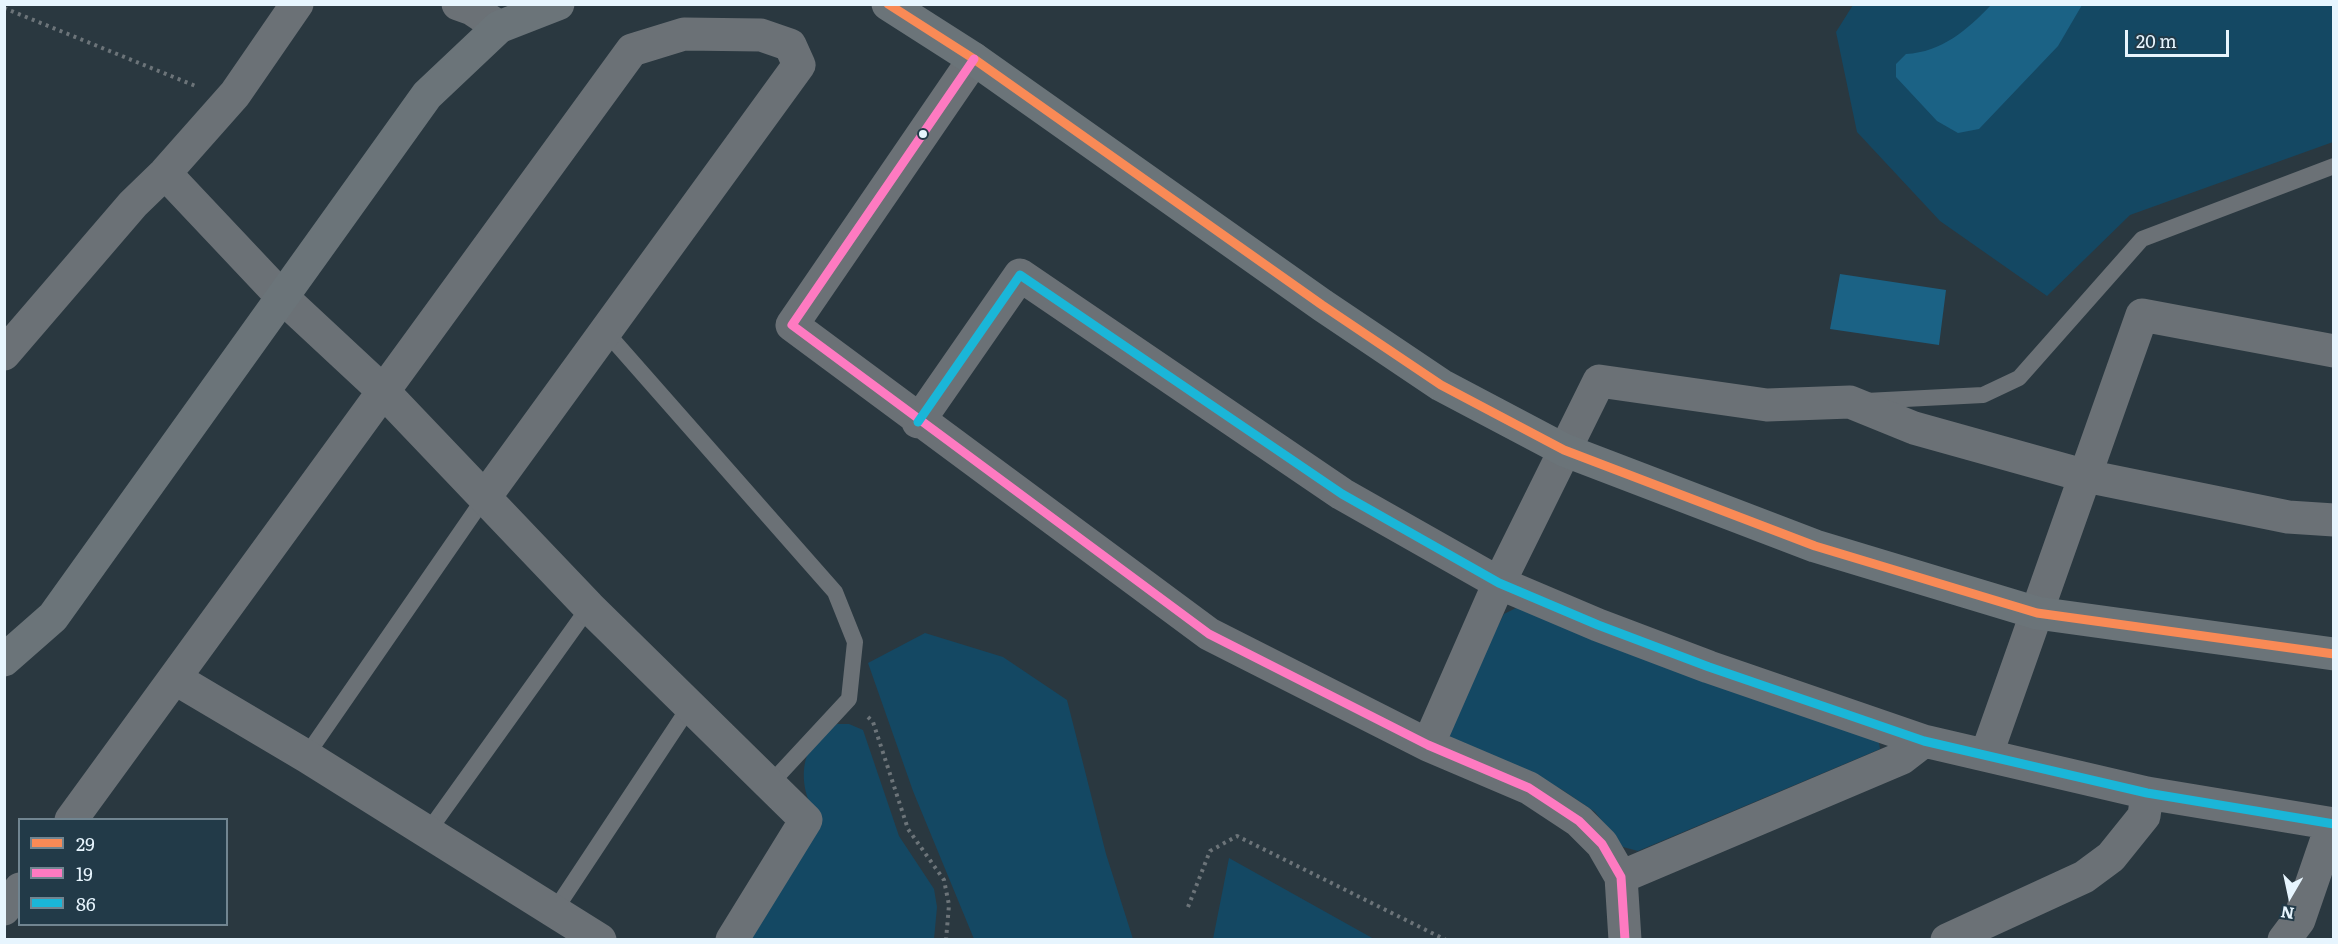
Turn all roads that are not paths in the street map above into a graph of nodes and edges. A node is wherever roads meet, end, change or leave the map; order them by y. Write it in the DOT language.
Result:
graph roads {
  1 [pos="297,4"];
  2 [pos="458,4"];
  3 [pos="558,4"];
  4 [pos="888,4"];
  5 [pos="499,27"];
  6 [pos="974,59"];
  7 [pos="2334,166"];
  8 [pos="165,173"];
  9 [pos="281,296"];
  10 [pos="606,332"];
  11 [pos="2334,351"];
  12 [pos="4,354"];
  13 [pos="382,390"];
  14 [pos="1850,402"];
  15 [pos="918,422"];
  16 [pos="1563,450"];
  17 [pos="2086,476"];
  18 [pos="485,497"];
  19 [pos="2334,520"];
  20 [pos="1499,583"];
  21 [pos="589,607"];
  22 [pos="2037,613"];
  23 [pos="2334,654"];
  24 [pos="4,660"];
  25 [pos="176,679"];
  26 [pos="690,706"];
  27 [pos="1924,741"];
  28 [pos="1428,745"];
  29 [pos="1987,753"];
  30 [pos="306,756"];
  31 [pos="771,783"];
  32 [pos="2147,793"];
  33 [pos="72,818"];
  34 [pos="2333,824"];
  35 [pos="427,833"];
  36 [pos="1621,877"];
  37 [pos="18,892"];
  38 [pos="4,909"];
  39 [pos="555,910"];
  40 [pos="600,939"];
  41 [pos="732,939"];
  42 [pos="1626,939"];
  43 [pos="1947,939"];
  44 [pos="2284,939"];
  1 -- 8 [label="street"];
  2 -- 5 [label="street"];
  3 -- 5 [label="street"];
  4 -- 6 [label="street"];
  5 -- 9 [label="street"];
  6 -- 15 [label="street"];
  6 -- 16 [label="street"];
  7 -- 14 [label="lane"];
  8 -- 9 [label="street"];
  8 -- 12 [label="street"];
  9 -- 13 [label="street"];
  9 -- 24 [label="street"];
  10 -- 13 [label="street"];
  10 -- 18 [label="street"];
  10 -- 31 [label="lane"];
  11 -- 17 [label="street"];
  13 -- 18 [label="street"];
  13 -- 25 [label="street"];
  14 -- 16 [label="street"];
  14 -- 17 [label="street"];
  15 -- 20 [label="street"];
  15 -- 28 [label="street"];
  16 -- 20 [label="street"];
  16 -- 22 [label="street"];
  17 -- 19 [label="street"];
  17 -- 22 [label="street"];
  18 -- 21 [label="street"];
  18 -- 30 [label="lane"];
  20 -- 27 [label="street"];
  20 -- 28 [label="street"];
  21 -- 26 [label="street"];
  21 -- 35 [label="lane"];
  22 -- 23 [label="street"];
  22 -- 29 [label="street"];
  25 -- 30 [label="street"];
  25 -- 33 [label="street"];
  26 -- 31 [label="street"];
  26 -- 39 [label="lane"];
  27 -- 29 [label="street"];
  27 -- 36 [label="street"];
  28 -- 36 [label="street"];
  29 -- 32 [label="street"];
  30 -- 35 [label="street"];
  31 -- 41 [label="street"];
  32 -- 34 [label="street"];
  32 -- 43 [label="street"];
  34 -- 44 [label="street"];
  35 -- 39 [label="street"];
  36 -- 42 [label="street"];
  37 -- 38 [label="street"];
  39 -- 40 [label="street"];
}
